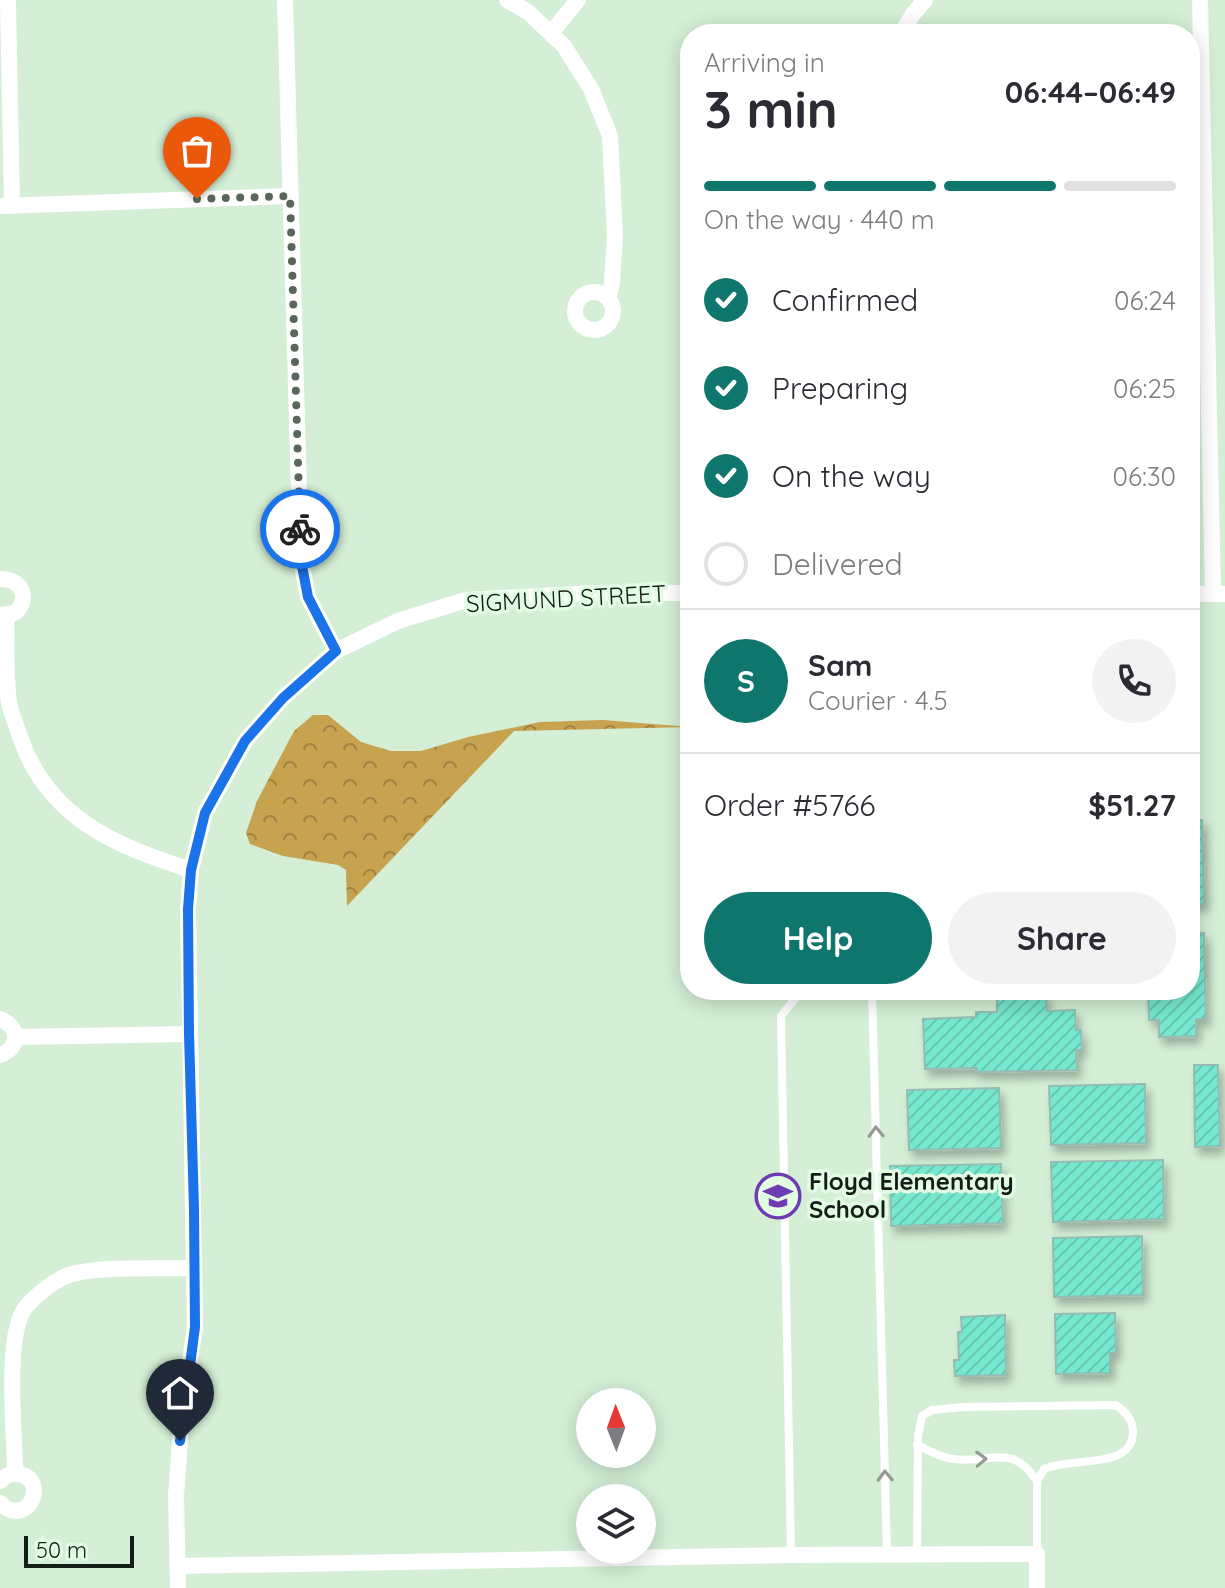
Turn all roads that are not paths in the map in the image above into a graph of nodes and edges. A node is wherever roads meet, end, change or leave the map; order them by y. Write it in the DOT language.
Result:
graph roads {
  1 [pos="8,0"];
  2 [pos="285,0"];
  3 [pos="507,0"];
  4 [pos="578,0"];
  5 [pos="925,0"];
  6 [pos="1200,0"];
  7 [pos="908,24"];
  8 [pos="551,33"];
  9 [pos="290,196"];
  10 [pos="6,206"];
  11 [pos="608,298"];
  12 [pos="0,579"];
  13 [pos="680,593"];
  14 [pos="1219,594"];
  15 [pos="3,616"];
  16 [pos="336,651"];
  17 [pos="191,870"];
  18 [pos="794,1000"];
  19 [pos="872,1000"];
  20 [pos="0,1019"];
  21 [pos="189,1034"];
  22 [pos="15,1037"];
  23 [pos="0,1055"];
  24 [pos="194,1268"];
  25 [pos="917,1445"];
  26 [pos="8,1477"];
  27 [pos="1037,1481"];
  28 [pos="0,1503"];
  29 [pos="887,1554"];
  30 [pos="1037,1554"];
  31 [pos="791,1555"];
  32 [pos="917,1555"];
  33 [pos="178,1566"];
  34 [pos="178,1588"];
  35 [pos="1037,1588"];
  1 -- 10 [label="street"];
  2 -- 9 [label="street"];
  3 -- 8 [label="street"];
  4 -- 8 [label="street"];
  5 -- 7 [label="street"];
  6 -- 14 [label="street"];
  8 -- 11 [label="street"];
  9 -- 10 [label="street"];
  9 -- 16 [label="street"];
  12 -- 15 [label="street"];
  13 -- 16 [label="street, SIGMUND STREET"];
  15 -- 17 [label="street"];
  16 -- 17 [label="street, SIGMUND STREET"];
  17 -- 21 [label="street, SIGMUND STREET"];
  18 -- 31 [label="lane"];
  29 -- 19 [label="lane, one-way"];
  20 -- 22 [label="street"];
  21 -- 22 [label="street"];
  21 -- 24 [label="street, SIGMUND STREET"];
  22 -- 23 [label="street"];
  24 -- 26 [label="street"];
  24 -- 33 [label="street, SIGMUND STREET"];
  25 -- 27 [label="lane, one-way"];
  25 -- 27 [label="lane"];
  25 -- 32 [label="lane"];
  26 -- 28 [label="street"];
  27 -- 30 [label="lane"];
  29 -- 31 [label="street"];
  29 -- 32 [label="street"];
  30 -- 32 [label="street"];
  30 -- 35 [label="street"];
  31 -- 33 [label="street"];
  33 -- 34 [label="street, SIGMUND STREET"];
}
